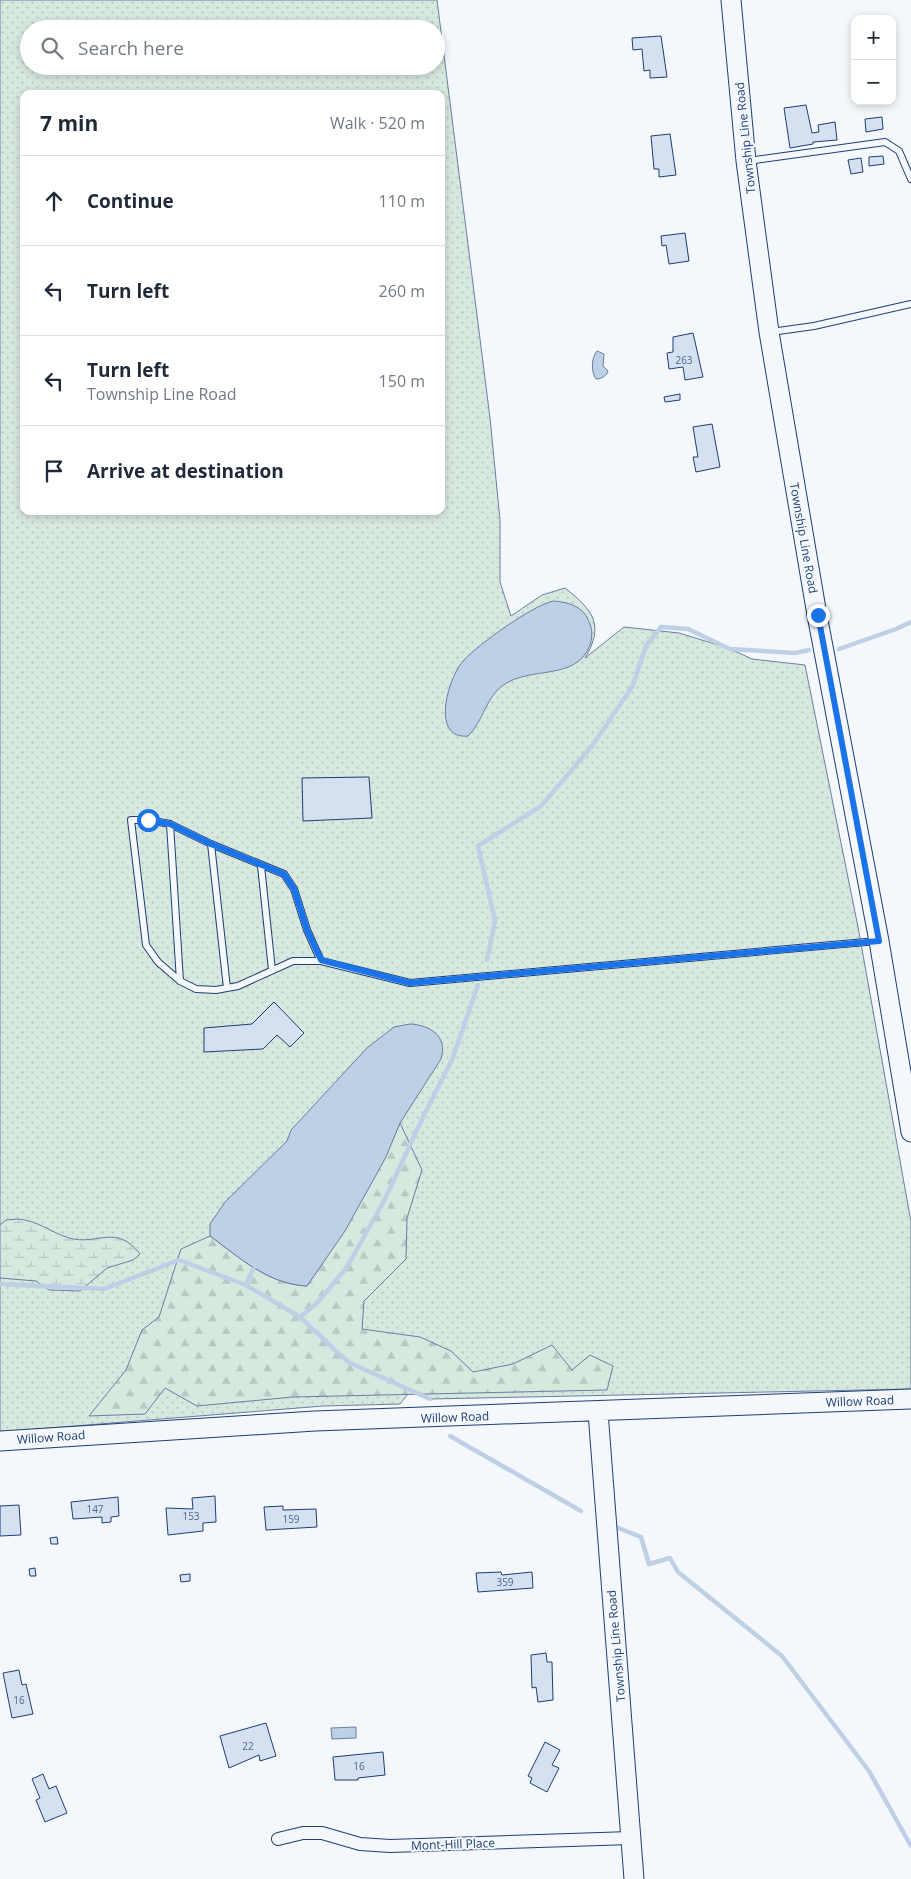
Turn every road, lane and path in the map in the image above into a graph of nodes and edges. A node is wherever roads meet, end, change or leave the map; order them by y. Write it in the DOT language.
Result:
graph roads {
  1 [pos="731,0"];
  2 [pos="746,161"];
  3 [pos="911,179"];
  4 [pos="911,304"];
  5 [pos="769,332"];
  6 [pos="170,824"];
  7 [pos="211,844"];
  8 [pos="261,866"];
  9 [pos="879,941"];
  10 [pos="321,960"];
  11 [pos="272,970"];
  12 [pos="180,981"];
  13 [pos="227,988"];
  14 [pos="911,1132"];
  15 [pos="911,1398"];
  16 [pos="598,1412"];
  17 [pos="0,1441"];
  18 [pos="278,1838"];
  19 [pos="631,1838"];
  20 [pos="634,1879"];
  1 -- 2 [label="street, Township Line Road"];
  2 -- 3 [label="lane"];
  2 -- 5 [label="street, Township Line Road"];
  4 -- 5 [label="lane"];
  5 -- 9 [label="street, Township Line Road"];
  6 -- 7 [label="lane"];
  6 -- 12 [label="lane"];
  6 -- 12 [label="lane"];
  7 -- 8 [label="lane"];
  7 -- 13 [label="lane"];
  8 -- 10 [label="lane"];
  8 -- 11 [label="lane"];
  9 -- 10 [label="lane"];
  9 -- 14 [label="street, Township Line Road"];
  10 -- 11 [label="lane"];
  11 -- 13 [label="lane"];
  12 -- 13 [label="lane"];
  15 -- 16 [label="street, Willow Road"];
  16 -- 17 [label="street, Willow Road"];
  16 -- 19 [label="street, Township Line Road"];
  18 -- 19 [label="street, Mont-Hill Place"];
  19 -- 20 [label="street, Township Line Road"];
}
